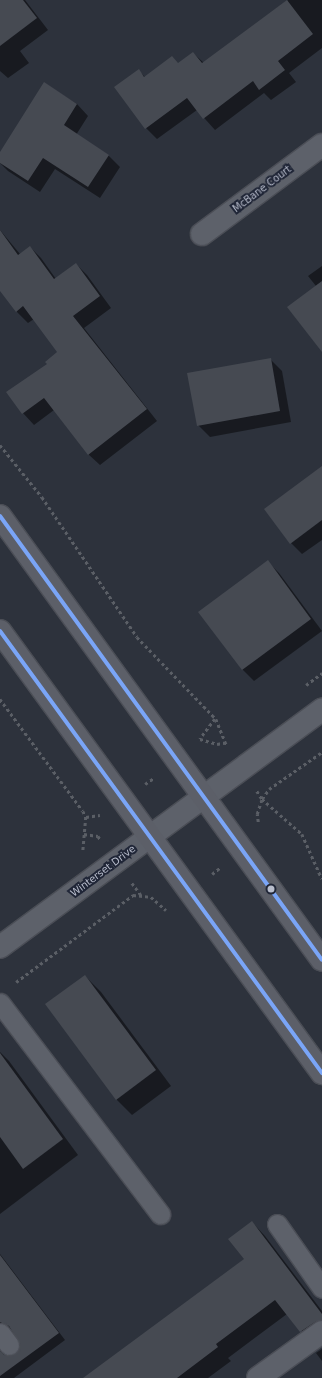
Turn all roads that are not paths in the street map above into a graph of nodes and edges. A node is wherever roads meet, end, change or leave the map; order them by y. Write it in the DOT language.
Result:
graph roads {
  1 [pos="322,145"];
  2 [pos="202,234"];
  3 [pos="0,516"];
  4 [pos="0,630"];
  5 [pos="322,710"];
  6 [pos="203,796"];
  7 [pos="149,836"];
  8 [pos="0,947"];
  9 [pos="322,960"];
  10 [pos="0,1003"];
  11 [pos="322,1073"];
  12 [pos="160,1214"];
  13 [pos="277,1224"];
  14 [pos="322,1288"];
  15 [pos="322,1332"];
  16 [pos="258,1378"];
  1 -- 2 [label="street, McBane Court"];
  3 -- 6 [label="main road"];
  4 -- 7 [label="main road"];
  5 -- 6 [label="street, Winterset Drive"];
  6 -- 7 [label="street, Winterset Drive"];
  6 -- 9 [label="main road"];
  7 -- 8 [label="street, Winterset Drive"];
  7 -- 11 [label="main road"];
  10 -- 12 [label="lane"];
  13 -- 14 [label="lane"];
  15 -- 16 [label="street"];
}
